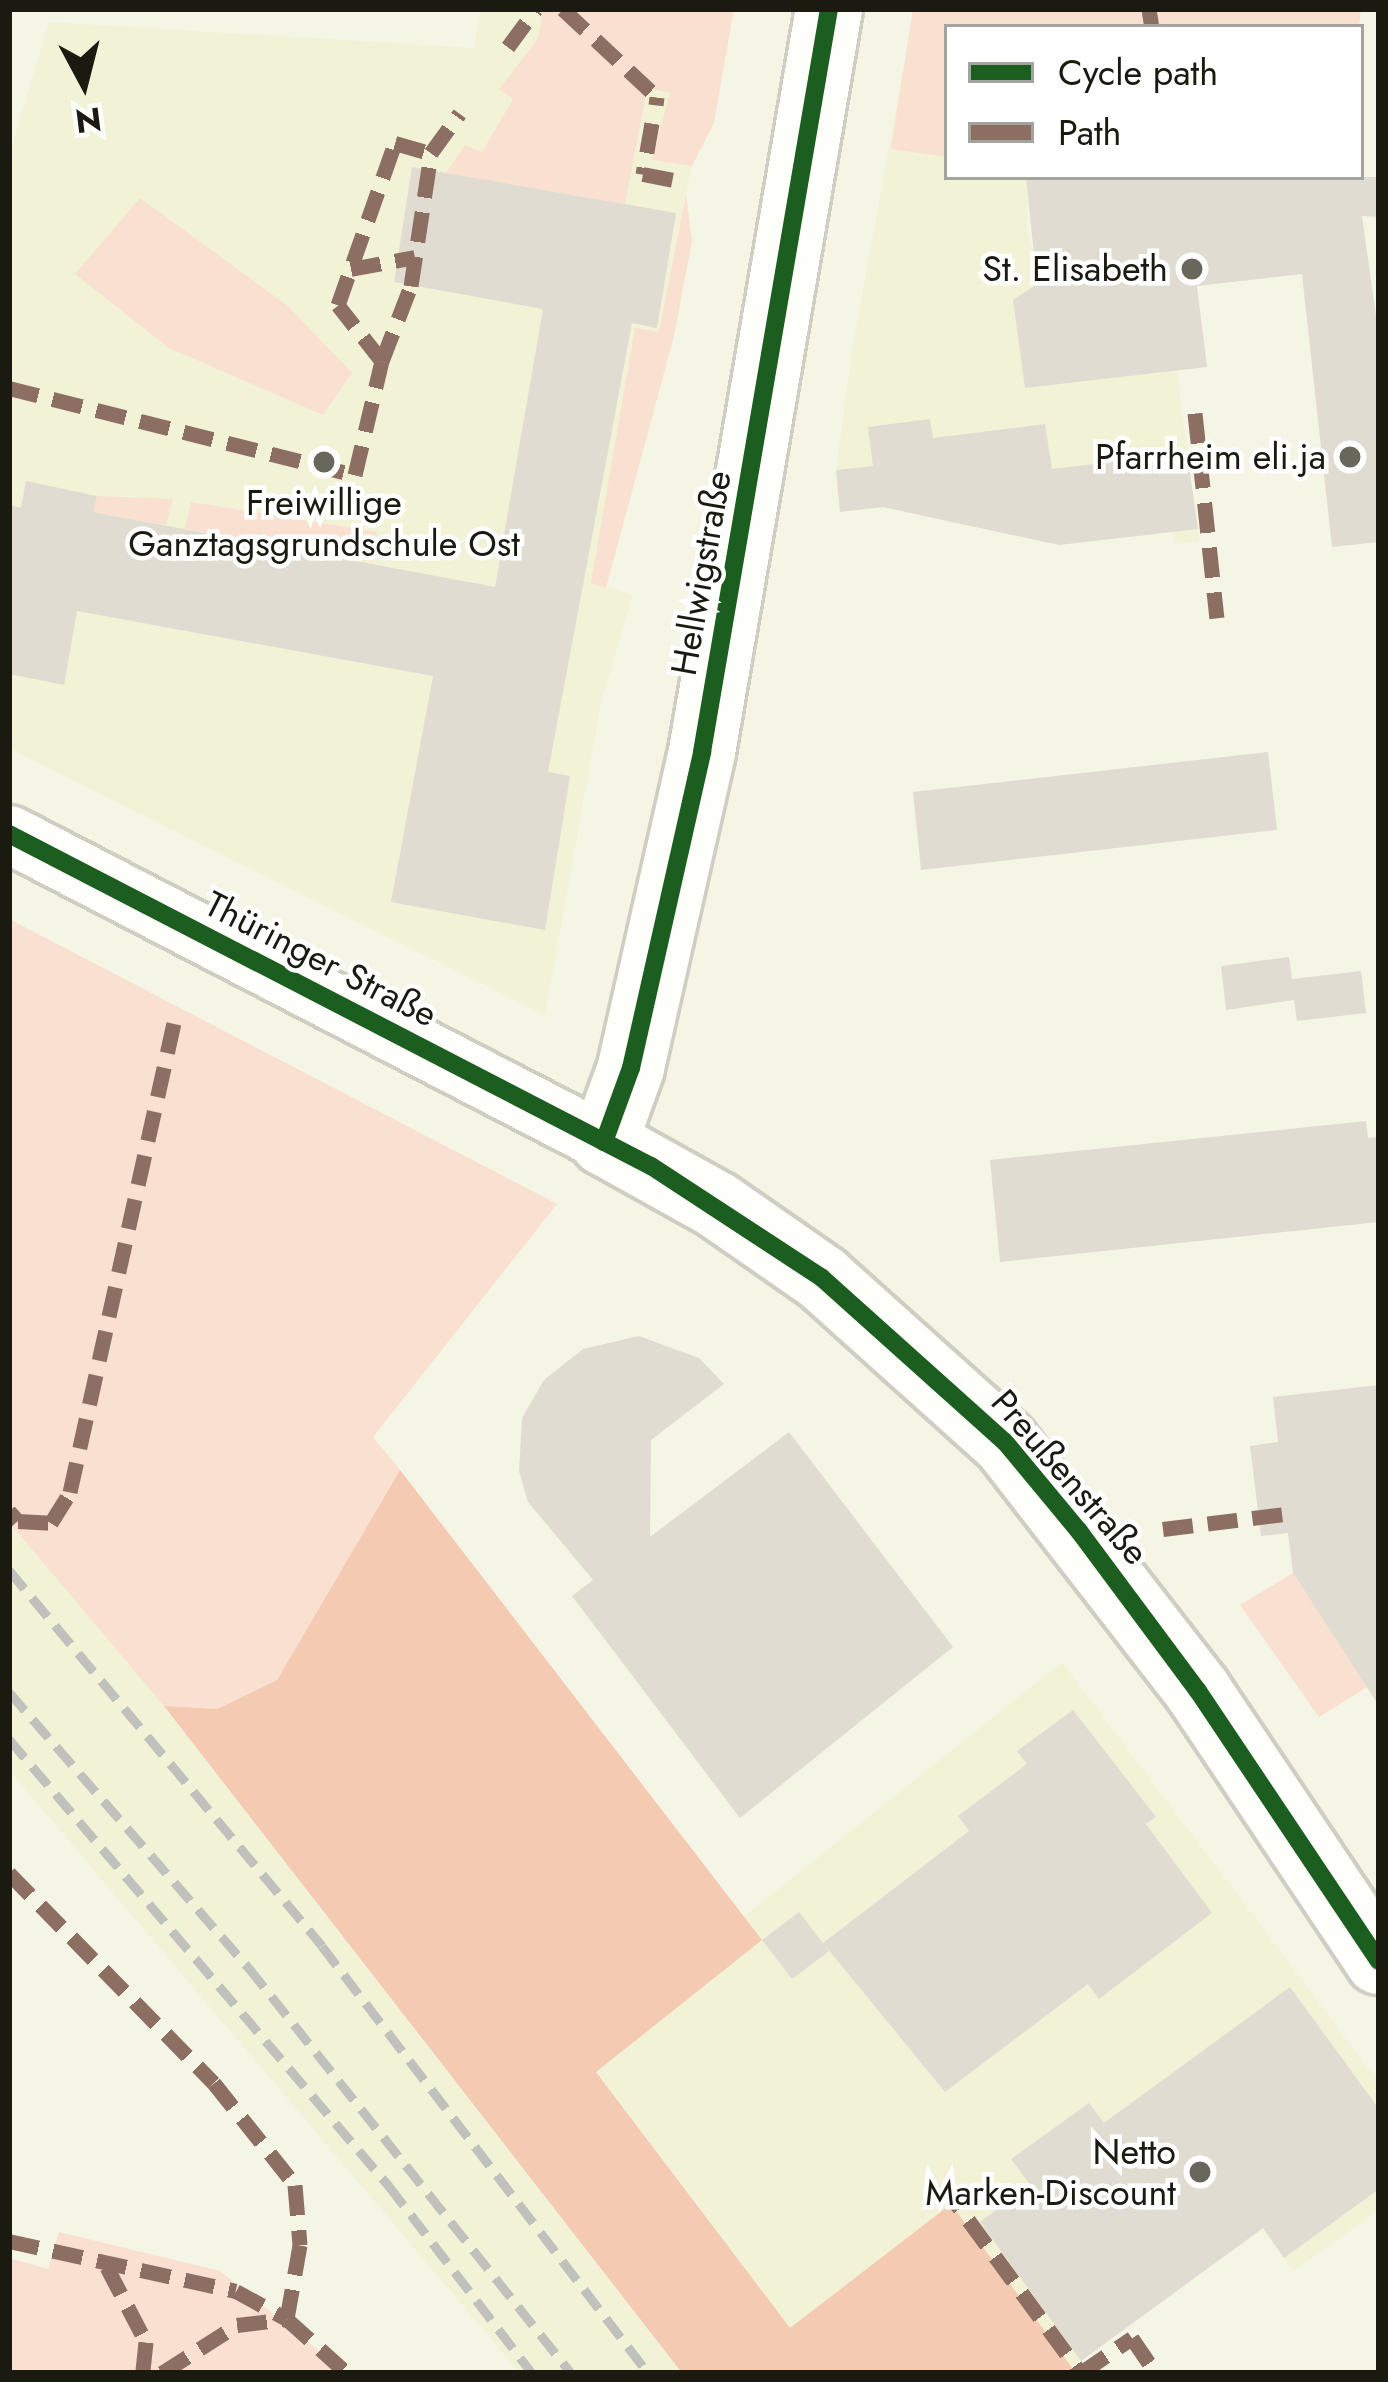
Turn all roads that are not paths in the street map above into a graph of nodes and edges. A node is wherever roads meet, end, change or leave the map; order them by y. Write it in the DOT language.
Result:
graph roads {
  1 [pos="829,9"];
  2 [pos="9,834"];
  3 [pos="604,1142"];
  4 [pos="1379,1961"];
  1 -- 3 [label="street, Hellwigstraße"];
  2 -- 3 [label="street, Thüringer Straße"];
  3 -- 4 [label="street, Preußenstraße"];
}
